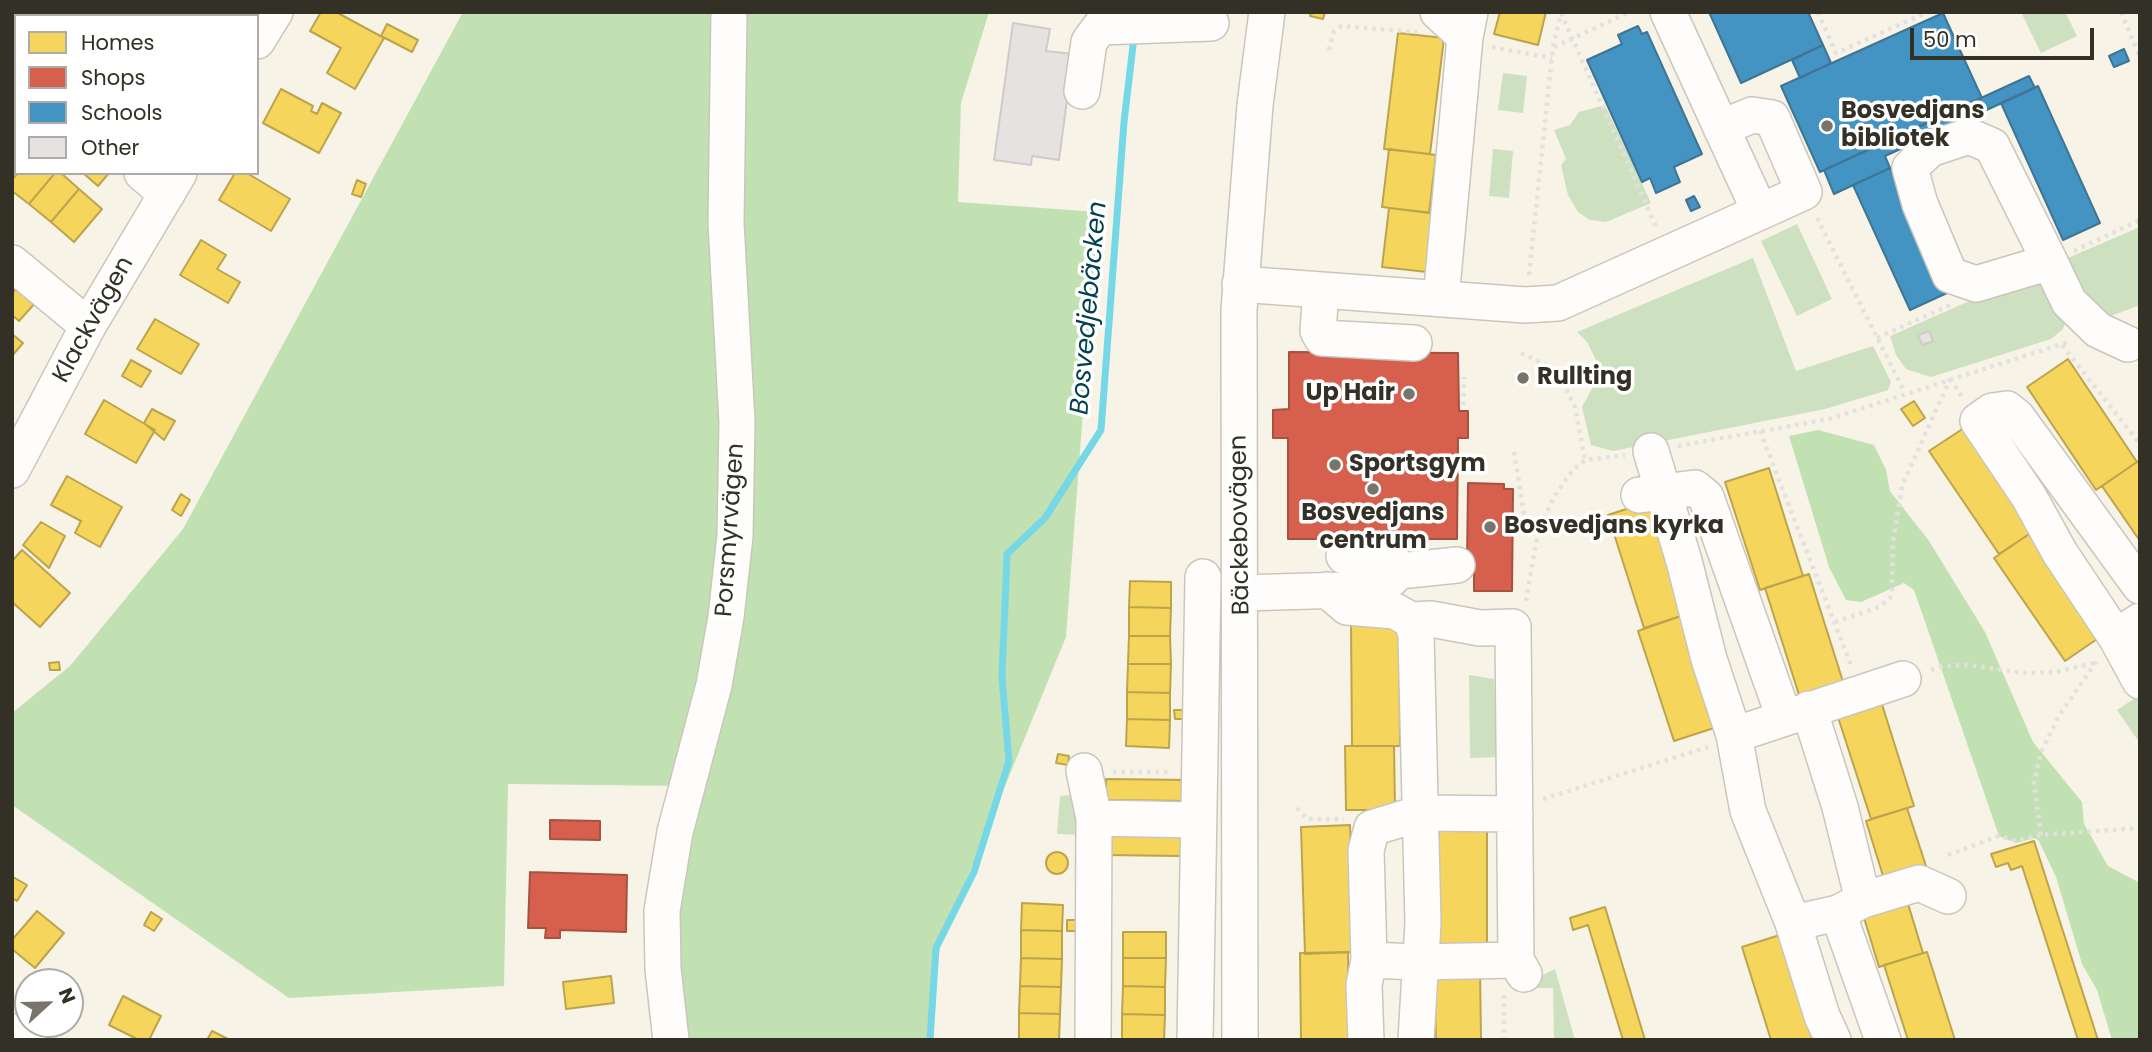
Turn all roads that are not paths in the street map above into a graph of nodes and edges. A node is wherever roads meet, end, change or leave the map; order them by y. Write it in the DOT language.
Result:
graph roads {
  1 [pos="275,12"];
  2 [pos="730,12"];
  3 [pos="1267,12"];
  4 [pos="1668,12"];
  5 [pos="1432,22"];
  6 [pos="1211,23"];
  7 [pos="1467,25"];
  8 [pos="259,38"];
  9 [pos="1082,91"];
  10 [pos="1721,128"];
  11 [pos="163,180"];
  12 [pos="1760,212"];
  13 [pos="2050,262"];
  14 [pos="12,263"];
  15 [pos="1240,284"];
  16 [pos="1321,290"];
  17 [pos="1441,299"];
  18 [pos="88,326"];
  19 [pos="2113,337"];
  20 [pos="1414,343"];
  21 [pos="1651,451"];
  22 [pos="13,467"];
  23 [pos="1651,493"];
  24 [pos="1345,556"];
  25 [pos="1457,565"];
  26 [pos="1399,570"];
  27 [pos="1203,577"];
  28 [pos="2140,586"];
  29 [pos="1327,590"];
  30 [pos="1241,593"];
  31 [pos="1411,620"];
  32 [pos="2117,640"];
  33 [pos="2140,681"];
  34 [pos="1887,684"];
  35 [pos="1796,713"];
  36 [pos="1734,734"];
  37 [pos="1084,771"];
  38 [pos="1515,811"];
  39 [pos="1421,813"];
  40 [pos="1094,818"];
  41 [pos="1198,820"];
  42 [pos="1198,856"];
  43 [pos="1242,856"];
  44 [pos="1948,896"];
  45 [pos="1850,906"];
  46 [pos="1793,923"];
  47 [pos="1369,960"];
  48 [pos="1418,962"];
  49 [pos="12,1032"];
  50 [pos="28,1040"];
  51 [pos="671,1040"];
  52 [pos="1093,1040"];
  53 [pos="1195,1040"];
  54 [pos="1240,1040"];
  55 [pos="1366,1040"];
  56 [pos="1416,1040"];
  57 [pos="1833,1040"];
  58 [pos="1883,1040"];
  1 -- 8 [label="street"];
  2 -- 51 [label="street, Porsmyrvägen"];
  3 -- 15 [label="street, Bäckebovägen"];
  4 -- 10 [label="street"];
  5 -- 7 [label="street"];
  6 -- 9 [label="street"];
  7 -- 17 [label="street"];
  10 -- 12 [label="street"];
  10 -- 12 [label="street"];
  11 -- 18 [label="street, Klackvägen"];
  12 -- 17 [label="street"];
  13 -- 13 [label="street"];
  13 -- 19 [label="street"];
  14 -- 18 [label="street"];
  15 -- 16 [label="street"];
  15 -- 30 [label="street, Bäckebovägen"];
  16 -- 17 [label="street"];
  16 -- 20 [label="street"];
  18 -- 22 [label="street, Klackvägen"];
  21 -- 23 [label="street"];
  23 -- 35 [label="street"];
  23 -- 36 [label="street"];
  24 -- 26 [label="street"];
  25 -- 26 [label="street"];
  26 -- 29 [label="street"];
  27 -- 41 [label="street"];
  28 -- 32 [label="street"];
  29 -- 30 [label="street"];
  29 -- 31 [label="street"];
  30 -- 43 [label="street, Bäckebovägen"];
  31 -- 38 [label="street"];
  31 -- 39 [label="street"];
  32 -- 33 [label="street"];
  34 -- 35 [label="street"];
  35 -- 36 [label="street"];
  35 -- 45 [label="street"];
  36 -- 46 [label="street"];
  37 -- 40 [label="street"];
  38 -- 39 [label="street"];
  38 -- 48 [label="street"];
  39 -- 47 [label="street"];
  39 -- 48 [label="street"];
  40 -- 41 [label="street"];
  40 -- 52 [label="street"];
  41 -- 42 [label="street"];
  42 -- 43 [label="street"];
  42 -- 53 [label="street"];
  43 -- 54 [label="street, Bäckebovägen"];
  44 -- 45 [label="street"];
  45 -- 46 [label="street"];
  45 -- 58 [label="street"];
  46 -- 57 [label="street"];
  47 -- 48 [label="street"];
  47 -- 55 [label="street"];
  48 -- 56 [label="street"];
  49 -- 50 [label="street"];
}
